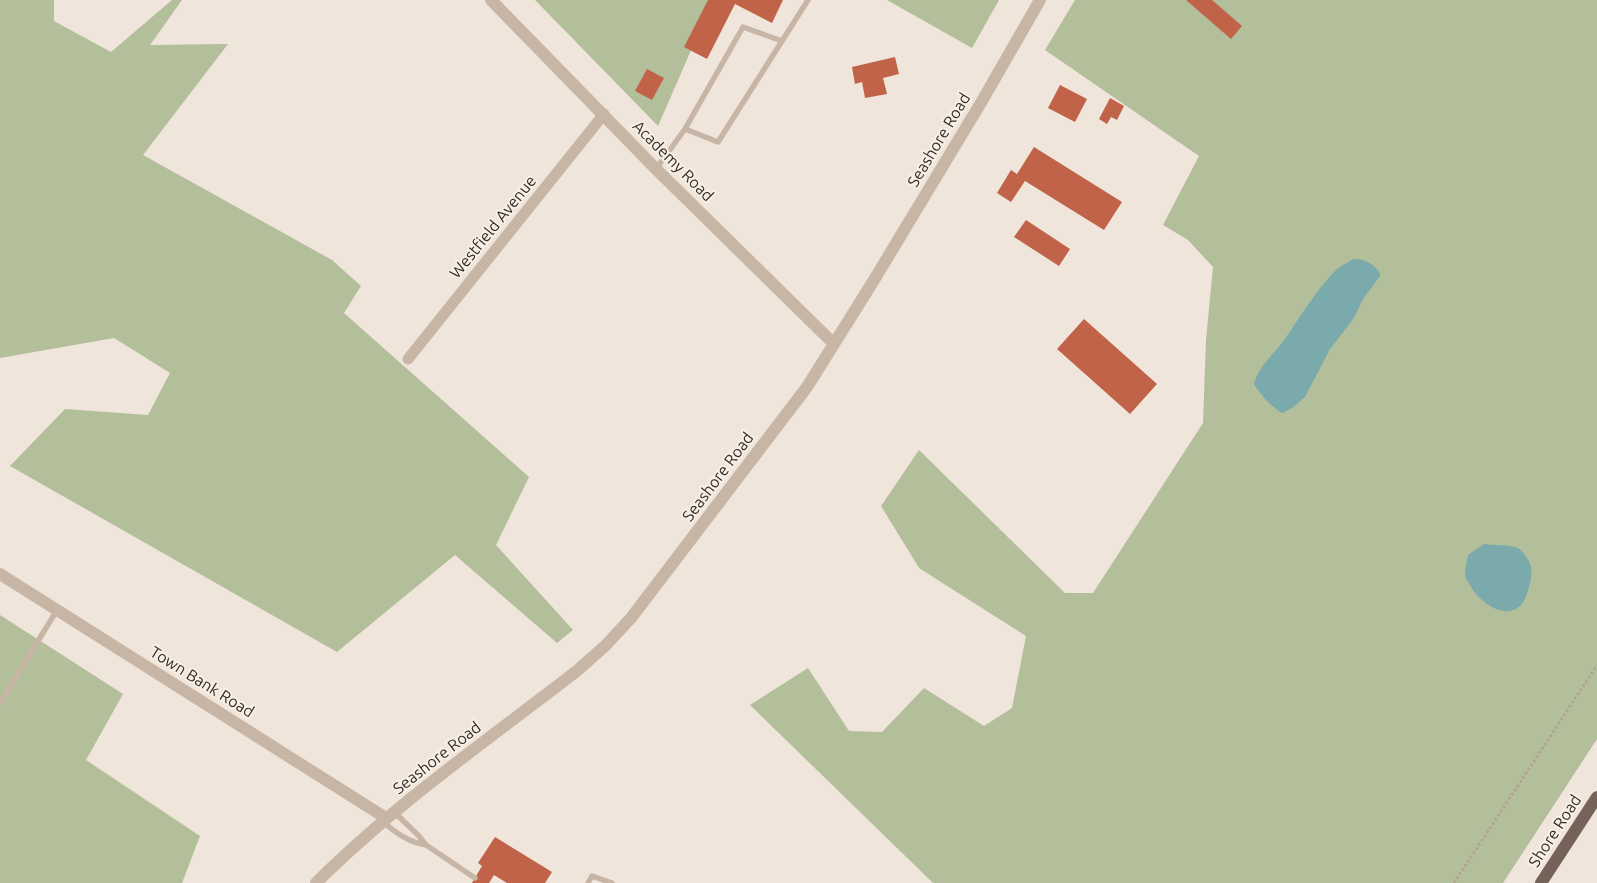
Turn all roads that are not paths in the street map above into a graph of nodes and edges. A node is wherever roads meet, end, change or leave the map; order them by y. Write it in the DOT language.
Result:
graph roads {
  1 [pos="491,0"];
  2 [pos="808,0"];
  3 [pos="1040,0"];
  4 [pos="782,41"];
  5 [pos="604,114"];
  6 [pos="685,129"];
  7 [pos="656,169"];
  8 [pos="834,344"];
  9 [pos="408,359"];
  10 [pos="0,574"];
  11 [pos="58,610"];
  12 [pos="0,703"];
  13 [pos="1597,798"];
  14 [pos="387,817"];
  15 [pos="426,845"];
  16 [pos="475,878"];
  17 [pos="316,883"];
  18 [pos="588,883"];
  19 [pos="612,883"];
  20 [pos="1541,883"];
  1 -- 5 [label="street, Academy Road"];
  2 -- 4 [label="lane"];
  3 -- 8 [label="street, Seashore Road"];
  4 -- 6 [label="lane"];
  4 -- 6 [label="lane"];
  5 -- 7 [label="street, Academy Road"];
  5 -- 9 [label="street, Westfield Avenue"];
  6 -- 7 [label="lane"];
  7 -- 8 [label="street, Academy Road"];
  8 -- 14 [label="street, Seashore Road"];
  10 -- 11 [label="street, Town Bank Road"];
  11 -- 12 [label="lane"];
  11 -- 14 [label="street, Town Bank Road"];
  13 -- 20 [label="main road, Shore Road"];
  14 -- 15 [label="lane"];
  14 -- 15 [label="lane"];
  14 -- 17 [label="street, Seashore Road"];
  15 -- 16 [label="lane"];
  18 -- 19 [label="lane"];
}
